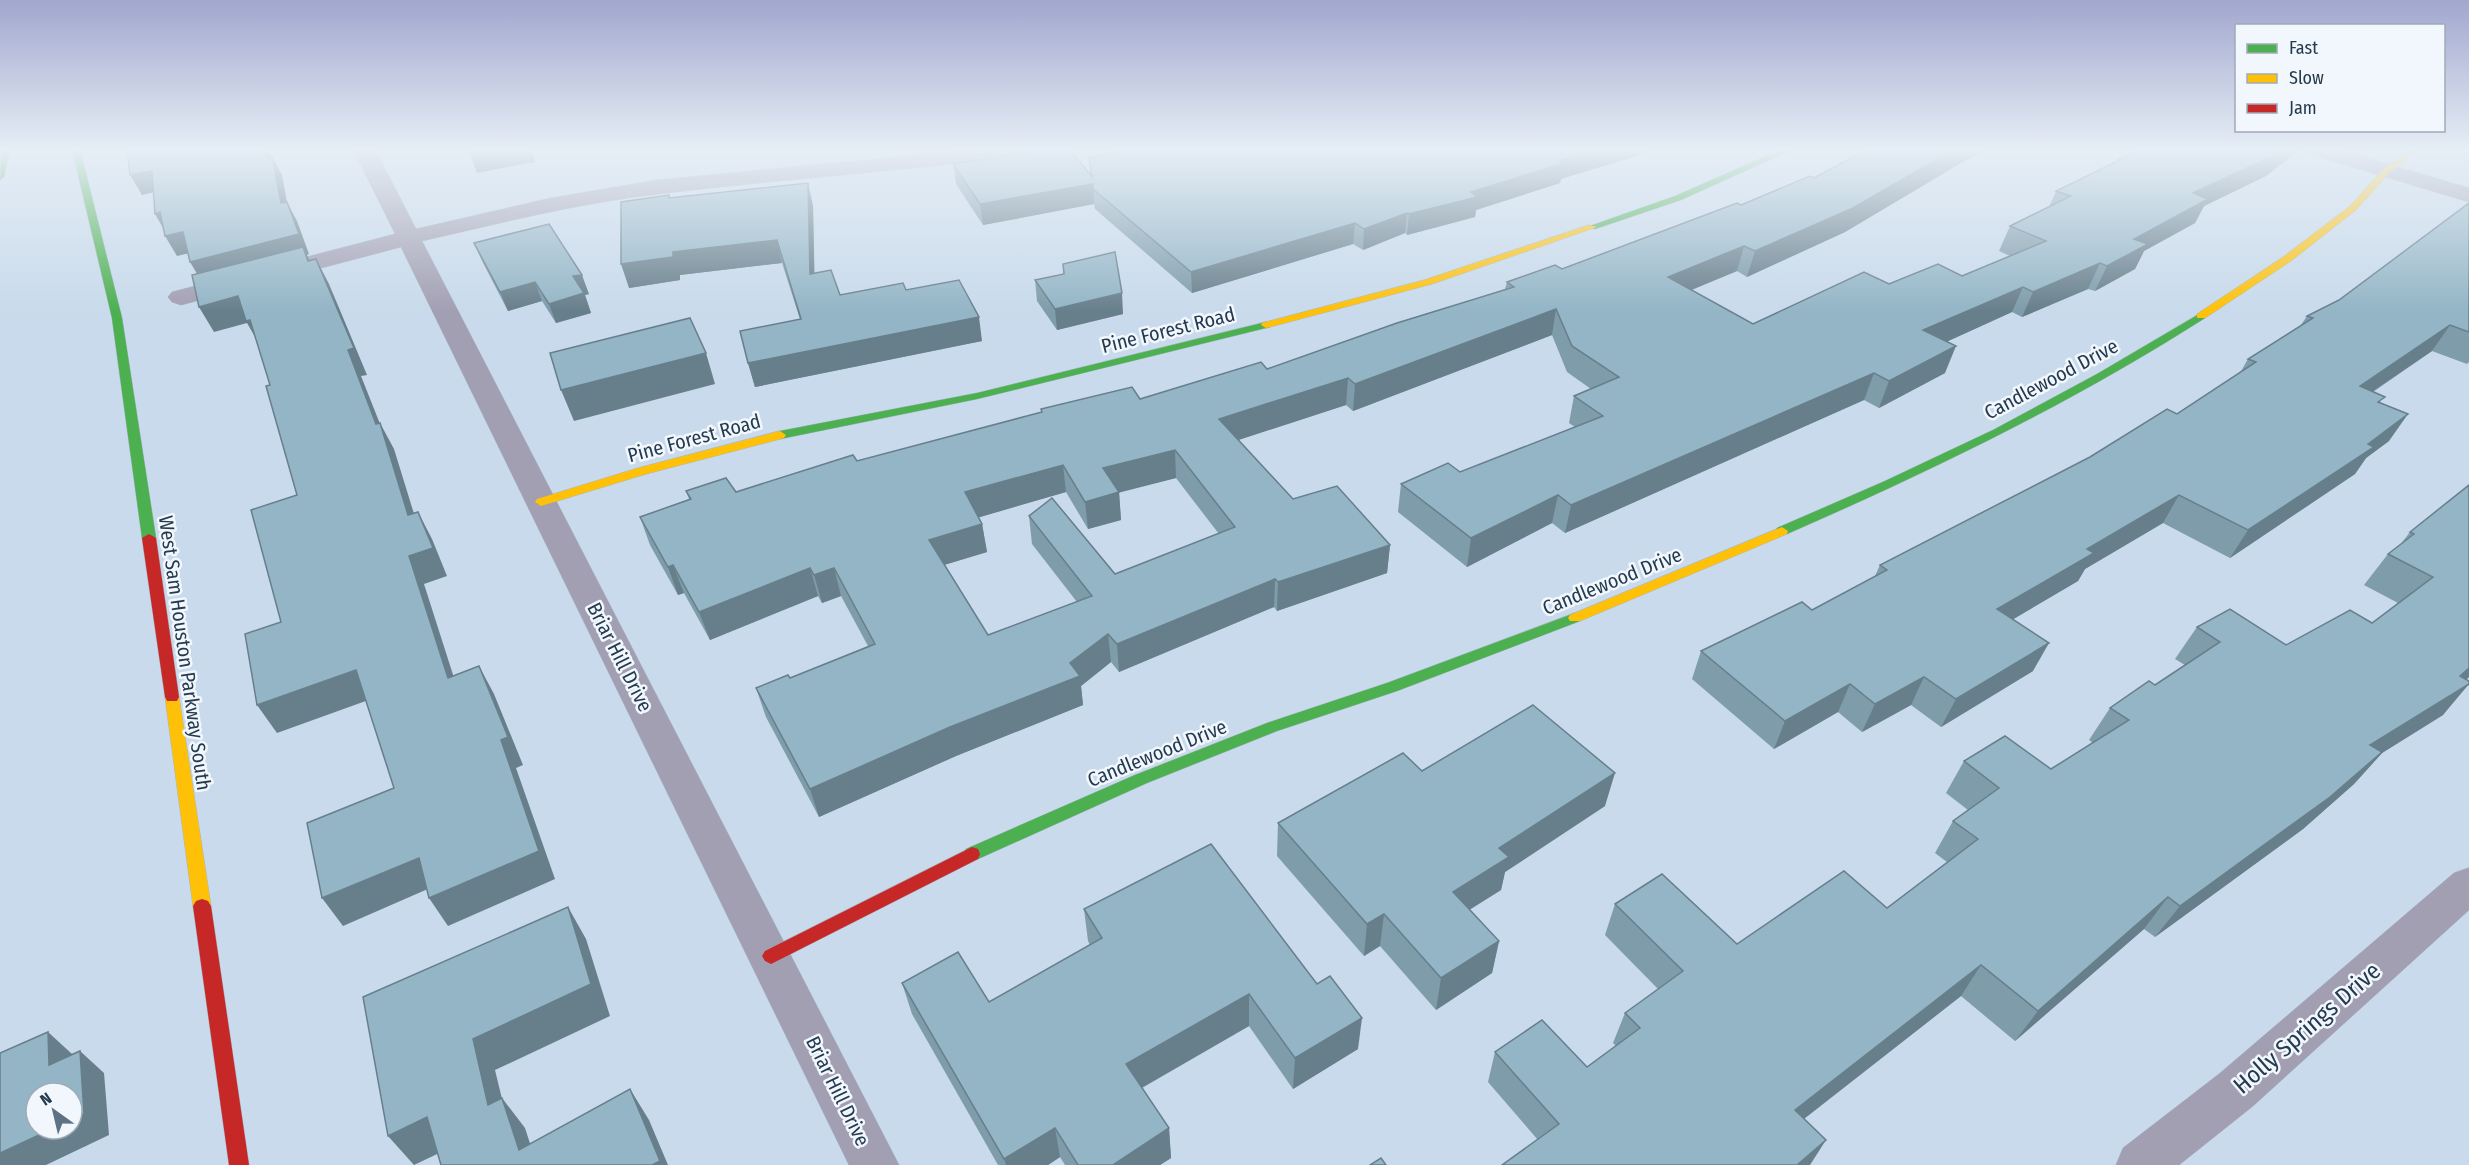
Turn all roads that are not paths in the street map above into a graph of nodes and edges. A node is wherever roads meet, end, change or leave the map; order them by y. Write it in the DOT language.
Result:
graph roads {
  1 [pos="89,203"];
  2 [pos="392,203"];
  3 [pos="561,203"];
  4 [pos="1662,203"];
  5 [pos="2357,203"];
  6 [pos="410,237"];
  7 [pos="181,297"];
  8 [pos="541,502"];
  9 [pos="2469,885"];
  10 [pos="771,956"];
  11 [pos="239,1165"];
  12 [pos="875,1165"];
  13 [pos="2140,1165"];
  1 -- 11 [label="main road, West Sam Houston Parkway South"];
  2 -- 6 [label="street, Briar Hill Drive"];
  3 -- 6 [label="street"];
  4 -- 8 [label="main road, Pine Forest Road"];
  5 -- 10 [label="main road, Candlewood Drive"];
  6 -- 7 [label="street"];
  6 -- 8 [label="street, Briar Hill Drive"];
  8 -- 10 [label="street, Briar Hill Drive"];
  9 -- 13 [label="street, Holly Springs Drive"];
  10 -- 12 [label="street, Briar Hill Drive"];
}
